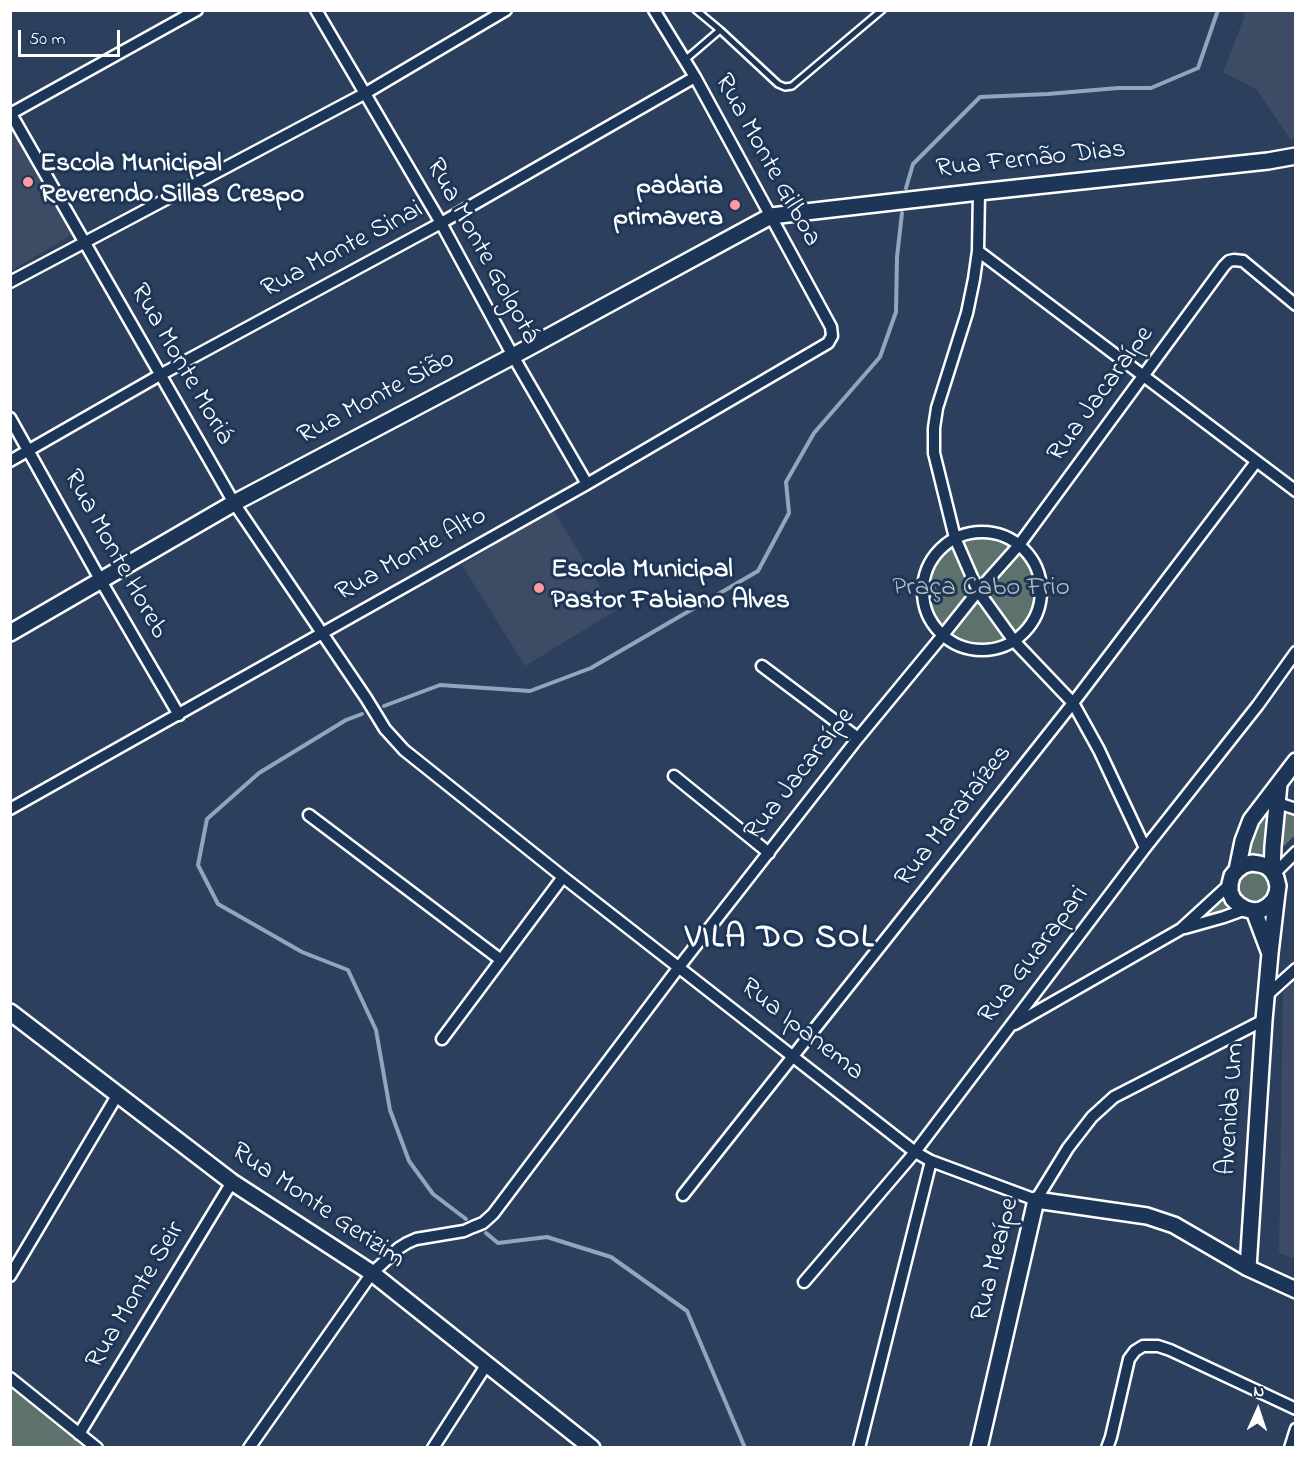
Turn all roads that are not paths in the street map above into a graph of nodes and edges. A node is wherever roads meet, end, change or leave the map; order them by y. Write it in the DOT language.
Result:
graph roads {
  1 [pos="197,10"];
  2 [pos="316,10"];
  3 [pos="506,10"];
  4 [pos="654,10"];
  5 [pos="696,10"];
  6 [pos="882,10"];
  7 [pos="720,30"];
  8 [pos="685,60"];
  9 [pos="695,77"];
  10 [pos="364,94"];
  11 [pos="11,114"];
  12 [pos="1296,156"];
  13 [pos="979,192"];
  14 [pos="771,216"];
  15 [pos="441,224"];
  16 [pos="84,242"];
  17 [pos="978,251"];
  18 [pos="10,282"];
  19 [pos="1296,305"];
  20 [pos="832,336"];
  21 [pos="513,356"];
  22 [pos="160,375"];
  23 [pos="1144,375"];
  24 [pos="10,418"];
  25 [pos="30,450"];
  26 [pos="10,461"];
  27 [pos="1256,462"];
  28 [pos="587,484"];
  29 [pos="1296,491"];
  30 [pos="234,503"];
  31 [pos="955,538"];
  32 [pos="1019,545"];
  33 [pos="101,581"];
  34 [pos="978,591"];
  35 [pos="10,633"];
  36 [pos="322,633"];
  37 [pos="943,635"];
  38 [pos="1014,640"];
  39 [pos="1296,652"];
  40 [pos="762,666"];
  41 [pos="1073,704"];
  42 [pos="179,715"];
  43 [pos="858,738"];
  44 [pos="1296,761"];
  45 [pos="674,776"];
  46 [pos="1271,803"];
  47 [pos="1296,808"];
  48 [pos="10,809"];
  49 [pos="309,815"];
  50 [pos="1145,848"];
  51 [pos="1296,852"];
  52 [pos="769,853"];
  53 [pos="1273,873"];
  54 [pos="563,877"];
  55 [pos="1233,877"];
  56 [pos="1277,893"];
  57 [pos="1250,910"];
  58 [pos="1181,929"];
  59 [pos="1270,953"];
  60 [pos="501,960"];
  61 [pos="679,967"];
  62 [pos="1296,969"];
  63 [pos="1266,996"];
  64 [pos="10,1012"];
  65 [pos="1264,1020"];
  66 [pos="1010,1027"];
  67 [pos="442,1039"];
  68 [pos="793,1057"];
  69 [pos="118,1094"];
  70 [pos="915,1152"];
  71 [pos="932,1161"];
  72 [pos="232,1182"];
  73 [pos="683,1195"];
  74 [pos="1036,1200"];
  75 [pos="1248,1268"];
  76 [pos="372,1273"];
  77 [pos="10,1276"];
  78 [pos="804,1282"];
  79 [pos="1296,1290"];
  80 [pos="486,1364"];
  81 [pos="10,1378"];
  82 [pos="1296,1409"];
  83 [pos="1296,1429"];
  84 [pos="79,1434"];
  85 [pos="98,1448"];
  86 [pos="249,1448"];
  87 [pos="433,1448"];
  88 [pos="592,1448"];
  89 [pos="859,1448"];
  90 [pos="979,1448"];
  91 [pos="1107,1448"];
  92 [pos="1290,1448"];
  1 -- 11 [label="street"];
  2 -- 10 [label="street, Rua Monte Golgotá"];
  3 -- 10 [label="street"];
  4 -- 8 [label="street, Rua Monte Gilboa"];
  5 -- 7 [label="lane"];
  6 -- 7 [label="lane"];
  7 -- 8 [label="lane"];
  8 -- 9 [label="street, Rua Monte Gilboa"];
  9 -- 14 [label="street, Rua Monte Gilboa"];
  9 -- 15 [label="street, Rua Monte Sinai"];
  10 -- 15 [label="street, Rua Monte Golgotá"];
  10 -- 16 [label="street"];
  11 -- 16 [label="street, Rua Monte Moriá"];
  12 -- 13 [label="street, Rua Fernão Dias"];
  13 -- 14 [label="street, Rua Fernão Dias"];
  13 -- 17 [label="street"];
  14 -- 20 [label="street, Rua Monte Gilboa"];
  14 -- 21 [label="street, Rua Monte Sião"];
  15 -- 21 [label="street, Rua Monte Golgotá"];
  15 -- 22 [label="street, Rua Monte Sinai"];
  16 -- 18 [label="street"];
  16 -- 22 [label="street, Rua Monte Moriá"];
  17 -- 23 [label="street"];
  17 -- 31 [label="street"];
  19 -- 23 [label="street, Rua Jacaraípe"];
  20 -- 28 [label="street, Rua Monte Alto"];
  21 -- 28 [label="street, Rua Monte Golgotá"];
  21 -- 30 [label="street, Rua Monte Sião"];
  22 -- 25 [label="street, Rua Monte Sinai"];
  22 -- 30 [label="street, Rua Monte Moriá"];
  23 -- 27 [label="street"];
  23 -- 32 [label="street, Rua Jacaraípe"];
  24 -- 25 [label="street, Rua Monte Horeb"];
  25 -- 26 [label="street, Rua Monte Sinai"];
  25 -- 33 [label="street, Rua Monte Horeb"];
  27 -- 29 [label="street"];
  27 -- 41 [label="street, Rua Marataízes"];
  28 -- 36 [label="street, Rua Monte Alto"];
  30 -- 33 [label="street, Rua Monte Sião"];
  30 -- 36 [label="street, Rua Monte Moriá"];
  31 -- 32 [label="street"];
  31 -- 34 [label="street"];
  31 -- 37 [label="street"];
  32 -- 34 [label="street, Rua Jacaraípe"];
  32 -- 38 [label="street"];
  33 -- 35 [label="street, Rua Monte Sião"];
  33 -- 42 [label="street, Rua Monte Horeb"];
  34 -- 37 [label="street, Rua Jacaraípe"];
  34 -- 38 [label="street"];
  36 -- 42 [label="street, Rua Monte Alto"];
  36 -- 54 [label="street, Rua Ipanema"];
  37 -- 38 [label="street"];
  37 -- 43 [label="street, Rua Jacaraípe"];
  38 -- 41 [label="street"];
  39 -- 50 [label="street, Rua Guarapari"];
  40 -- 43 [label="street"];
  41 -- 50 [label="street"];
  41 -- 68 [label="street, Rua Marataízes"];
  42 -- 48 [label="street, Rua Monte Alto"];
  43 -- 52 [label="street, Rua Jacaraípe"];
  44 -- 46 [label="street"];
  45 -- 52 [label="street"];
  46 -- 47 [label="street"];
  46 -- 53 [label="street"];
  46 -- 55 [label="street"];
  49 -- 60 [label="street"];
  50 -- 66 [label="street, Rua Guarapari"];
  51 -- 53 [label="street"];
  52 -- 61 [label="street, Rua Jacaraípe"];
  53 -- 55 [label="street"];
  53 -- 56 [label="street"];
  54 -- 60 [label="street"];
  54 -- 61 [label="street, Rua Ipanema"];
  55 -- 57 [label="street"];
  55 -- 58 [label="street"];
  56 -- 57 [label="street"];
  56 -- 59 [label="street, Avenida Um"];
  57 -- 58 [label="street"];
  57 -- 59 [label="street, Avenida Um"];
  58 -- 66 [label="street"];
  59 -- 63 [label="street, Avenida Um"];
  60 -- 67 [label="street"];
  61 -- 68 [label="street, Rua Ipanema"];
  61 -- 76 [label="street, Rua Jacaraípe"];
  62 -- 63 [label="street"];
  63 -- 65 [label="street, Avenida Um"];
  64 -- 69 [label="street, Rua Monte Gerizim"];
  65 -- 74 [label="street, Rua Meaípe"];
  65 -- 75 [label="street, Avenida Um"];
  66 -- 70 [label="street, Rua Guarapari"];
  68 -- 70 [label="street, Rua Ipanema"];
  68 -- 73 [label="street, Rua Marataízes"];
  69 -- 72 [label="street, Rua Monte Gerizim"];
  69 -- 77 [label="street"];
  70 -- 71 [label="street, Rua Ipanema"];
  70 -- 78 [label="street, Rua Guarapari"];
  71 -- 74 [label="street, Rua Ipanema"];
  71 -- 89 [label="street"];
  72 -- 76 [label="street, Rua Monte Gerizim"];
  72 -- 84 [label="street, Rua Monte Seir"];
  74 -- 75 [label="street, Rua Ipanema"];
  74 -- 90 [label="street, Rua Meaípe"];
  75 -- 79 [label="street, Rua Ipanema"];
  76 -- 80 [label="street, Rua Monte Gerizim"];
  76 -- 86 [label="street, Rua Jacaraípe"];
  80 -- 87 [label="street"];
  80 -- 88 [label="street, Rua Monte Gerizim"];
  81 -- 84 [label="street"];
  82 -- 91 [label="street"];
  83 -- 92 [label="street"];
  84 -- 85 [label="street"];
}
